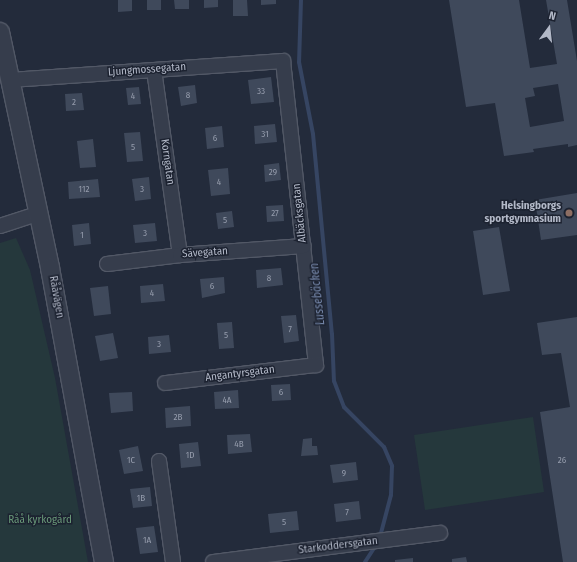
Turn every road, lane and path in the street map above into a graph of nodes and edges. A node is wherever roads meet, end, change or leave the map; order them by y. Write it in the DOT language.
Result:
graph roads {
  1 [pos="0,32"];
  2 [pos="283,61"];
  3 [pos="154,70"];
  4 [pos="10,80"];
  5 [pos="38,214"];
  6 [pos="0,226"];
  7 [pos="304,246"];
  8 [pos="180,255"];
  9 [pos="106,264"];
  10 [pos="316,364"];
  11 [pos="165,383"];
  12 [pos="160,461"];
  13 [pos="440,533"];
  14 [pos="104,562"];
  15 [pos="173,562"];
  16 [pos="213,562"];
  1 -- 4 [label="street, Rååvägen"];
  2 -- 3 [label="street, Ljungmossegatan"];
  2 -- 7 [label="street, Albäcksgatan"];
  3 -- 4 [label="street, Ljungmossegatan"];
  3 -- 8 [label="street, Korngatan"];
  4 -- 5 [label="street, Rååvägen"];
  5 -- 6 [label="street"];
  5 -- 14 [label="street, Rååvägen"];
  7 -- 8 [label="street, Sävegatan"];
  7 -- 10 [label="street, Albäcksgatan"];
  8 -- 9 [label="street, Sävegatan"];
  10 -- 11 [label="street, Angantyrsgatan"];
  12 -- 15 [label="street"];
  13 -- 16 [label="street, Starkoddersgatan"];
}
